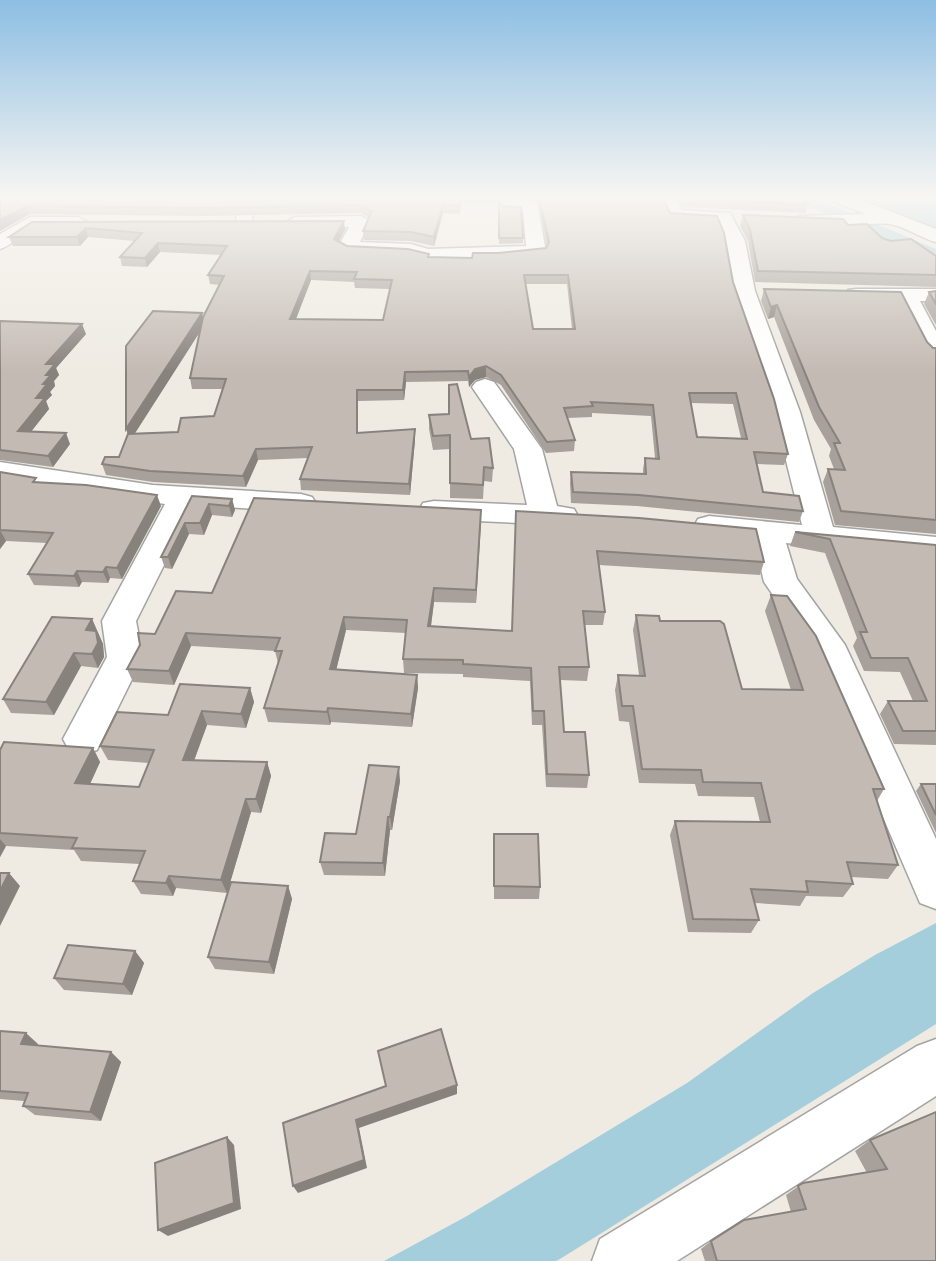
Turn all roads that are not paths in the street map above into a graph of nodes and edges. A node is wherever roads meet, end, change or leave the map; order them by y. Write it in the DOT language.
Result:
graph roads {
  1 [pos="738,256"];
  2 [pos="744,291"];
  3 [pos="770,292"];
  4 [pos="832,295"];
  5 [pos="905,295"];
  6 [pos="936,295"];
  7 [pos="936,354"];
  8 [pos="485,387"];
  9 [pos="0,471"];
  10 [pos="184,496"];
  11 [pos="335,505"];
  12 [pos="405,509"];
  13 [pos="544,515"];
  14 [pos="597,517"];
  15 [pos="676,523"];
  16 [pos="767,532"];
  17 [pos="820,536"];
  18 [pos="936,547"];
  19 [pos="83,739"];
  20 [pos="936,888"];
  21 [pos="936,1065"];
  22 [pos="622,1261"];
  1 -- 2 [label="street"];
  2 -- 3 [label="street"];
  2 -- 17 [label="street"];
  4 -- 5 [label="street"];
  5 -- 6 [label="street"];
  5 -- 7 [label="street"];
  8 -- 13 [label="street"];
  9 -- 10 [label="street"];
  10 -- 11 [label="street"];
  10 -- 19 [label="street"];
  12 -- 13 [label="street"];
  13 -- 14 [label="street"];
  15 -- 16 [label="street"];
  16 -- 17 [label="street"];
  16 -- 20 [label="street"];
  17 -- 18 [label="street"];
  21 -- 22 [label="street"];
}
